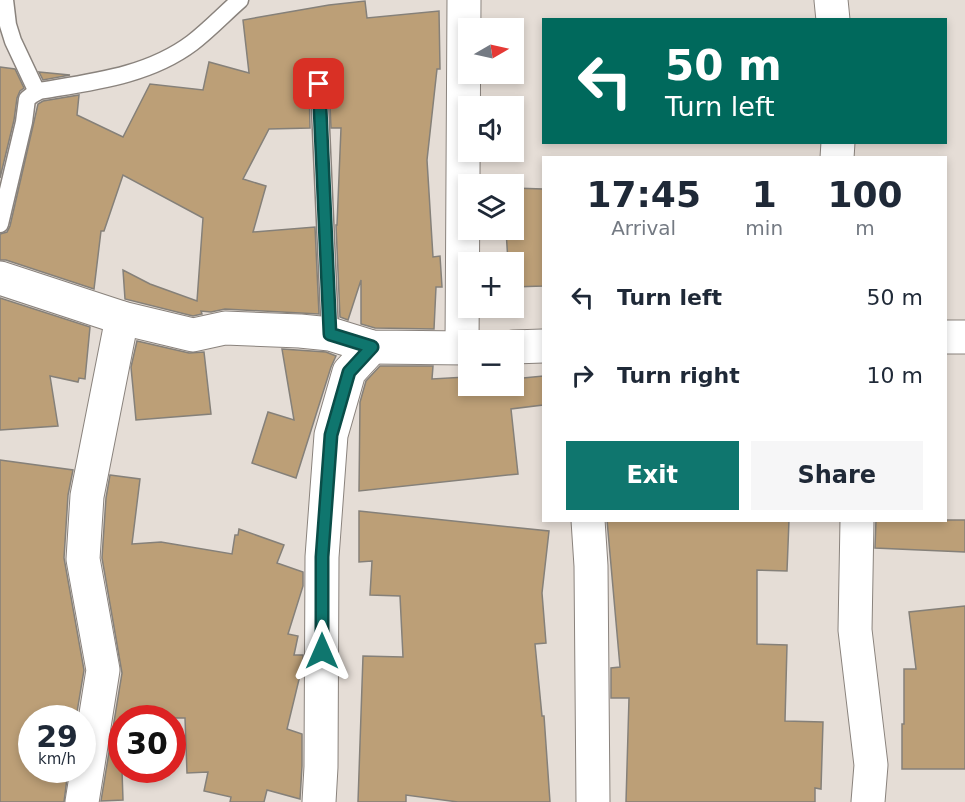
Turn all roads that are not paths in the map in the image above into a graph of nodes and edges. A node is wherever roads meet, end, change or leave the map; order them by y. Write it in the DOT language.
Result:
graph roads {
  1 [pos="5,0"];
  2 [pos="240,0"];
  3 [pos="464,0"];
  4 [pos="831,0"];
  5 [pos="832,18"];
  6 [pos="319,84"];
  7 [pos="37,92"];
  8 [pos="0,224"];
  9 [pos="0,278"];
  10 [pos="122,318"];
  11 [pos="465,330"];
  12 [pos="330,334"];
  13 [pos="947,337"];
  14 [pos="965,337"];
  15 [pos="542,346"];
  16 [pos="372,347"];
  17 [pos="524,347"];
  18 [pos="458,348"];
  19 [pos="588,522"];
  20 [pos="857,522"];
  21 [pos="82,802"];
  22 [pos="319,802"];
  23 [pos="593,802"];
  24 [pos="868,802"];
  1 -- 7 [label="lane"];
  2 -- 7 [label="lane"];
  3 -- 11 [label="street"];
  4 -- 5 [label="street"];
  6 -- 12 [label="lane"];
  7 -- 8 [label="lane"];
  9 -- 10 [label="street"];
  10 -- 12 [label="street"];
  10 -- 21 [label="street"];
  12 -- 16 [label="street"];
  13 -- 14 [label="street"];
  15 -- 17 [label="street"];
  16 -- 18 [label="street"];
  16 -- 22 [label="street"];
  19 -- 23 [label="street"];
  20 -- 24 [label="street"];
}
